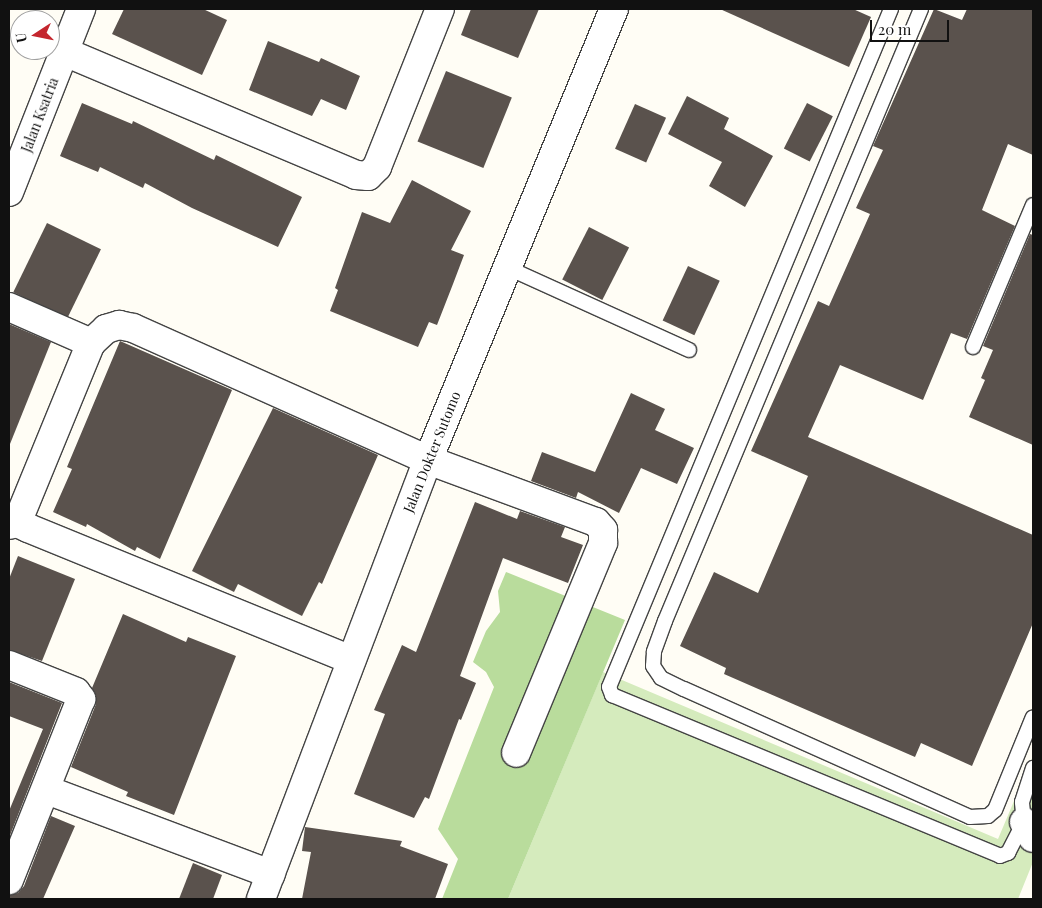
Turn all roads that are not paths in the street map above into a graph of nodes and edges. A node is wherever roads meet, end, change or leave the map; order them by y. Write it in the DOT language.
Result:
graph roads {
  1 [pos="440,9"];
  2 [pos="614,9"];
  3 [pos="891,9"];
  4 [pos="921,9"];
  5 [pos="75,10"];
  6 [pos="65,52"];
  7 [pos="9,192"];
  8 [pos="1033,205"];
  9 [pos="506,268"];
  10 [pos="9,308"];
  11 [pos="92,343"];
  12 [pos="973,347"];
  13 [pos="689,350"];
  14 [pos="428,460"];
  15 [pos="13,524"];
  16 [pos="351,660"];
  17 [pos="9,665"];
  18 [pos="1033,717"];
  19 [pos="516,753"];
  20 [pos="1033,768"];
  21 [pos="47,790"];
  22 [pos="1029,830"];
  23 [pos="271,874"];
  24 [pos="9,880"];
  25 [pos="261,899"];
  1 -- 6 [label="street"];
  2 -- 9 [label="street, Jalan Dokter Sutomo"];
  3 -- 22 [label="lane"];
  4 -- 18 [label="lane"];
  5 -- 6 [label="street, Jalan Ksatria"];
  6 -- 7 [label="street, Jalan Ksatria"];
  8 -- 12 [label="lane"];
  9 -- 13 [label="lane"];
  9 -- 14 [label="street, Jalan Dokter Sutomo"];
  10 -- 11 [label="street"];
  11 -- 14 [label="street"];
  11 -- 15 [label="street"];
  14 -- 16 [label="street, Jalan Dokter Sutomo"];
  14 -- 19 [label="street"];
  15 -- 16 [label="street"];
  16 -- 23 [label="street, Jalan Dokter Sutomo"];
  17 -- 21 [label="street"];
  20 -- 22 [label="lane"];
  21 -- 23 [label="street"];
  21 -- 24 [label="street"];
  23 -- 25 [label="street, Jalan Dokter Sutomo"];
}
